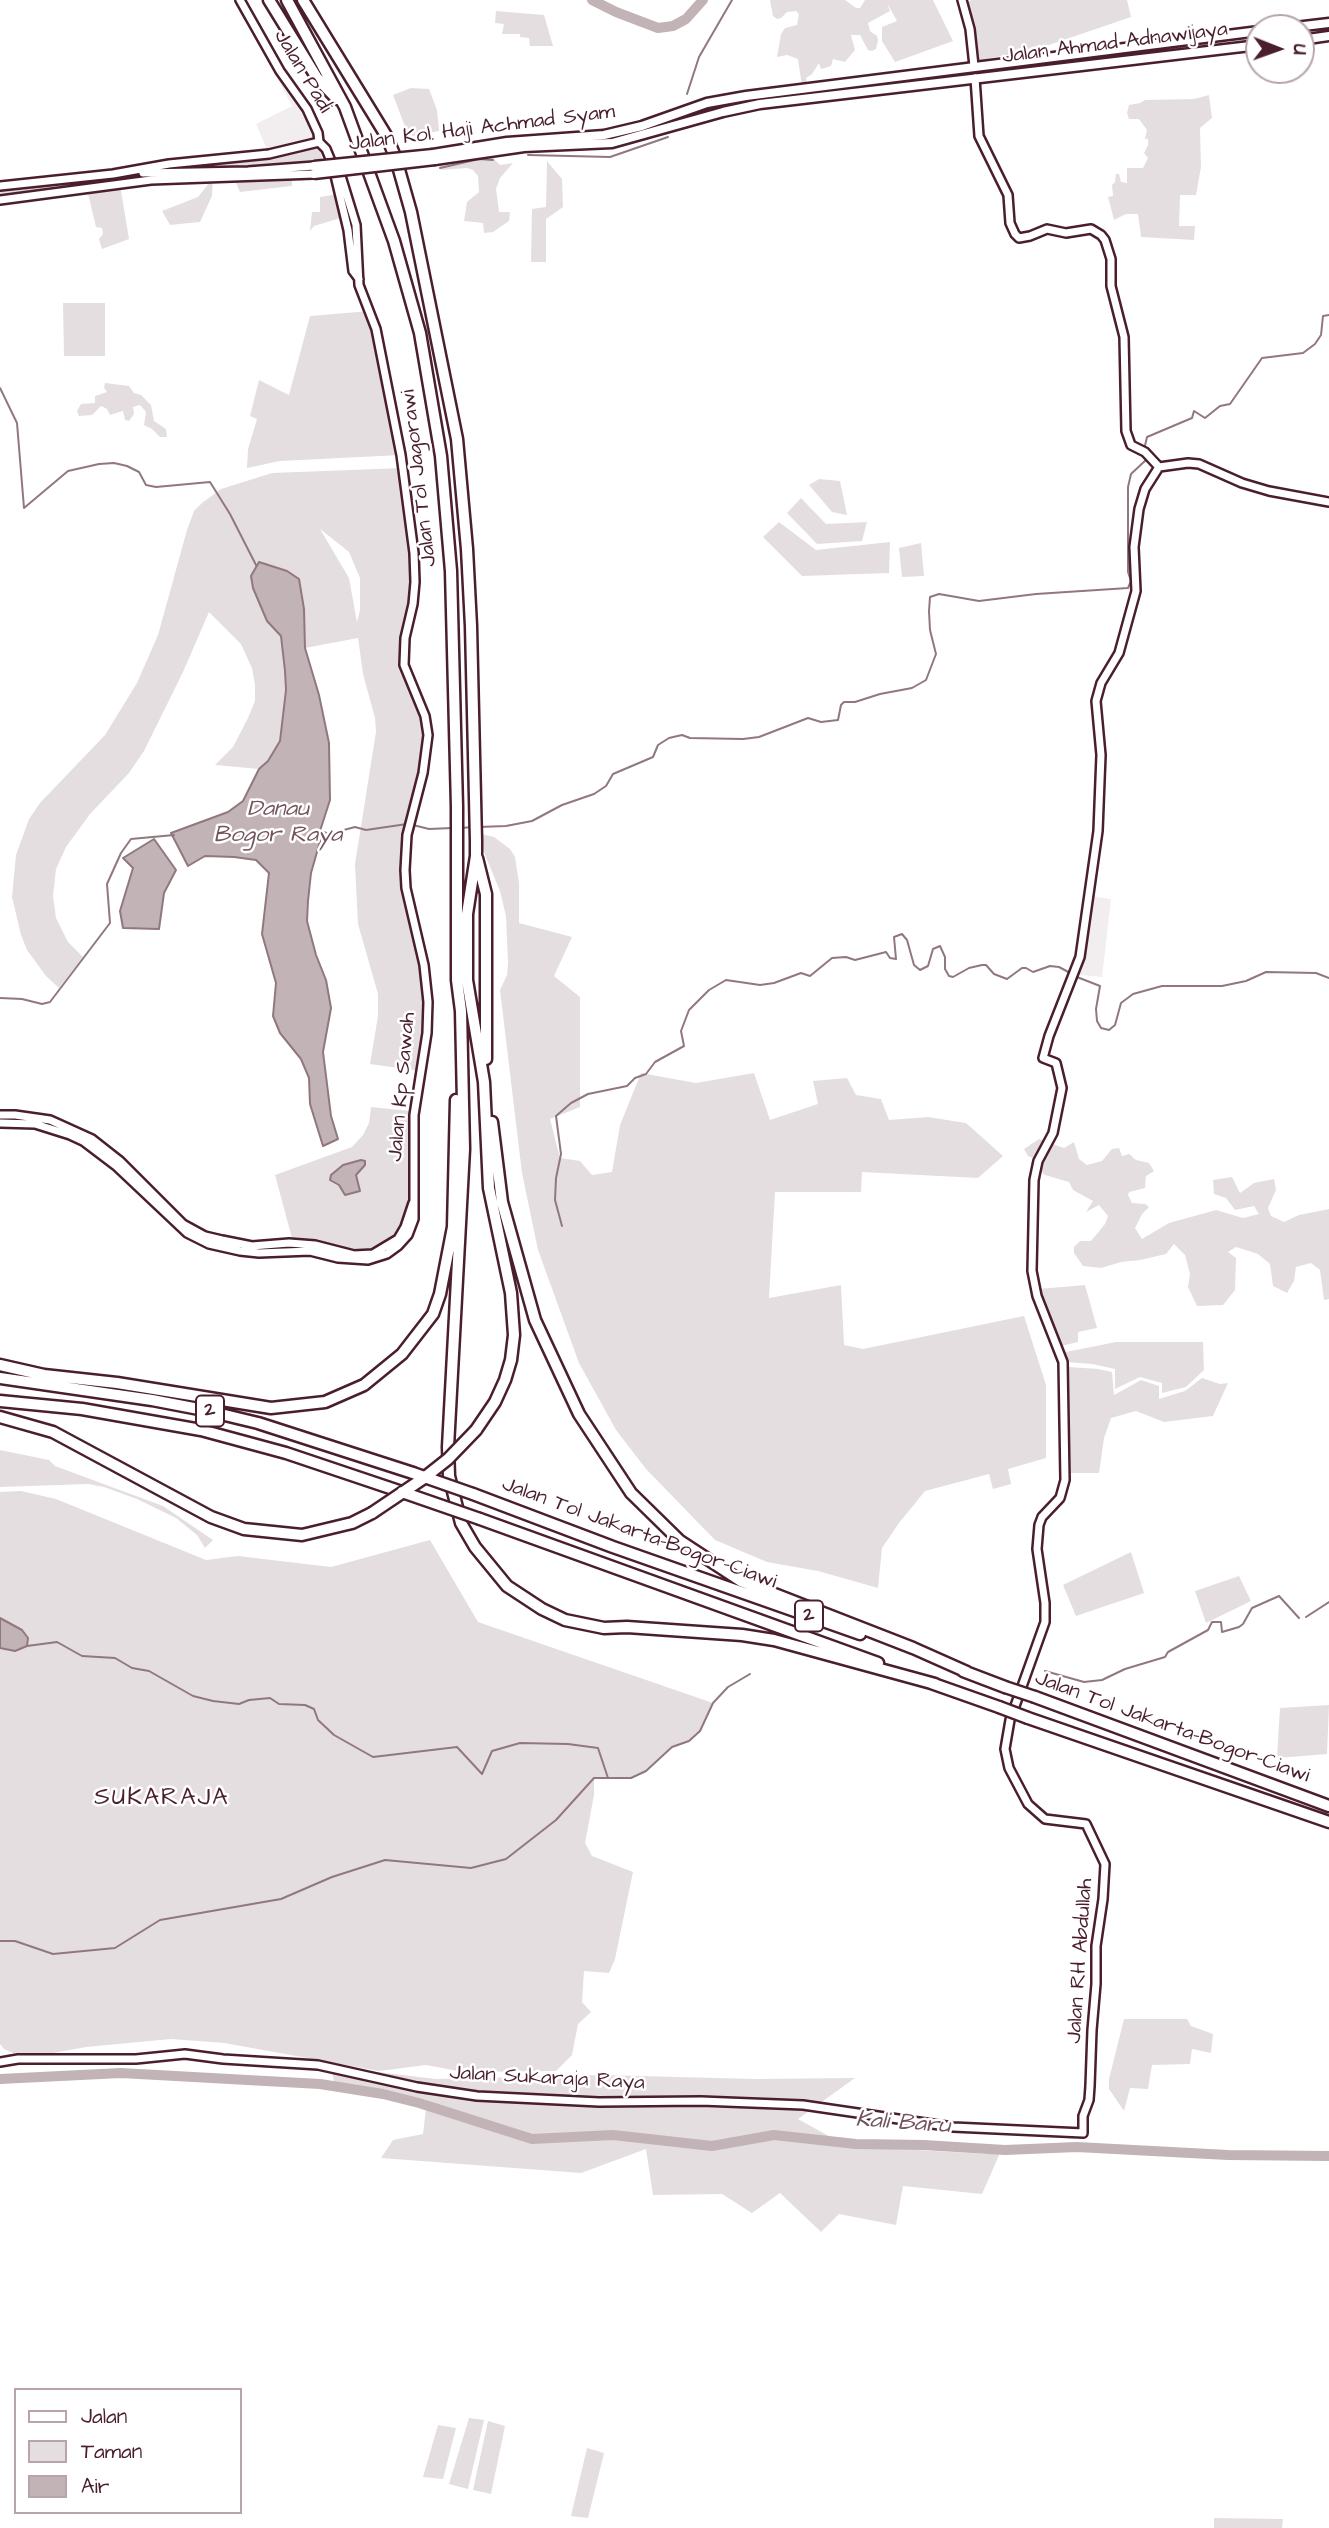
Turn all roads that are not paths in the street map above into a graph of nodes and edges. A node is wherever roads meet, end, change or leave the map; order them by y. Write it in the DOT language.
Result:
graph roads {
  1 [pos="240,0"];
  2 [pos="269,0"];
  3 [pos="287,0"];
  4 [pos="303,0"];
  5 [pos="962,0"];
  6 [pos="1245,33"];
  7 [pos="1245,47"];
  8 [pos="974,66"];
  9 [pos="975,78"];
  10 [pos="746,96"];
  11 [pos="720,100"];
  12 [pos="748,106"];
  13 [pos="345,107"];
  14 [pos="723,112"];
  15 [pos="319,142"];
  16 [pos="434,157"];
  17 [pos="332,164"];
  18 [pos="170,168"];
  19 [pos="314,170"];
  20 [pos="160,172"];
  21 [pos="113,174"];
  22 [pos="151,180"];
  23 [pos="0,186"];
  24 [pos="0,200"];
  25 [pos="1158,467"];
  26 [pos="1329,502"];
  27 [pos="476,856"];
  28 [pos="457,980"];
  29 [pos="0,1115"];
  30 [pos="0,1123"];
  31 [pos="413,1202"];
  32 [pos="0,1365"];
  33 [pos="0,1378"];
  34 [pos="0,1401"];
  35 [pos="0,1417"];
  36 [pos="967,1672"];
  37 [pos="935,1684"];
  38 [pos="1329,1806"];
  39 [pos="1329,1822"];
  40 [pos="0,2062"];
  41 [pos="1083,2133"];
  1 -- 15 [label="street, Jalan Padi"];
  2 -- 13 [label="highway"];
  3 -- 13 [label="highway, Jalan Tol Jagorawi"];
  4 -- 27 [label="highway, Jalan Tol Jagorawi"];
  5 -- 8 [label="street"];
  6 -- 8 [label="main road, Jalan Ahmad Adnawijaya"];
  7 -- 9 [label="main road, Jalan Ahmad Adnawijaya"];
  8 -- 10 [label="main road, Jalan Kol. Haji Achmad Syam"];
  9 -- 12 [label="main road, Jalan Ahmad Adnawijaya"];
  9 -- 25 [label="street"];
  10 -- 11 [label="main road, Jalan Kol. Haji Achmad Syam"];
  10 -- 12 [label="main road"];
  11 -- 14 [label="main road"];
  11 -- 16 [label="main road, Jalan Kol. Haji Achmad Syam"];
  12 -- 14 [label="main road, Jalan Kol. Haji Achmad Syam"];
  13 -- 28 [label="highway, Jalan Tol Jagorawi"];
  14 -- 16 [label="main road, Jalan Kol. Haji Achmad Syam"];
  15 -- 17 [label="street, Jalan Padi"];
  15 -- 18 [label="street"];
  16 -- 19 [label="main road, Jalan Kol. Haji Achmad Syam, bridge"];
  17 -- 31 [label="street, Jalan Kp Sawah"];
  18 -- 19 [label="street, Jalan Kol. Haji Achmad Syam"];
  18 -- 20 [label="street, Jalan Kol. Haji Achmad Syam"];
  18 -- 21 [label="street"];
  19 -- 22 [label="street, Jalan Kol. Haji Achmad Syam"];
  20 -- 21 [label="street, Jalan Kol. Haji Achmad Syam"];
  20 -- 22 [label="street"];
  21 -- 23 [label="street"];
  22 -- 24 [label="street, Jalan Kol. Haji Achmad Syam"];
  25 -- 26 [label="street"];
  25 -- 41 [label="street, Jalan RH Abdullah"];
  27 -- 35 [label="highway, bridge"];
  27 -- 36 [label="highway"];
  28 -- 32 [label="highway"];
  28 -- 37 [label="highway"];
  29 -- 31 [label="street"];
  30 -- 31 [label="street"];
  33 -- 36 [label="highway, Jalan Tol Jakarta–Bogor–Ciawi / 2, bridge"];
  34 -- 37 [label="highway, Jalan Tol Jakarta–Bogor–Ciawi / 2, bridge"];
  36 -- 38 [label="highway, Jalan Tol Jakarta–Bogor–Ciawi / 2, bridge"];
  37 -- 39 [label="highway, Jalan Tol Jakarta–Bogor–Ciawi / 2, bridge"];
  40 -- 41 [label="street, Jalan Sukaraja Raya"];
}
